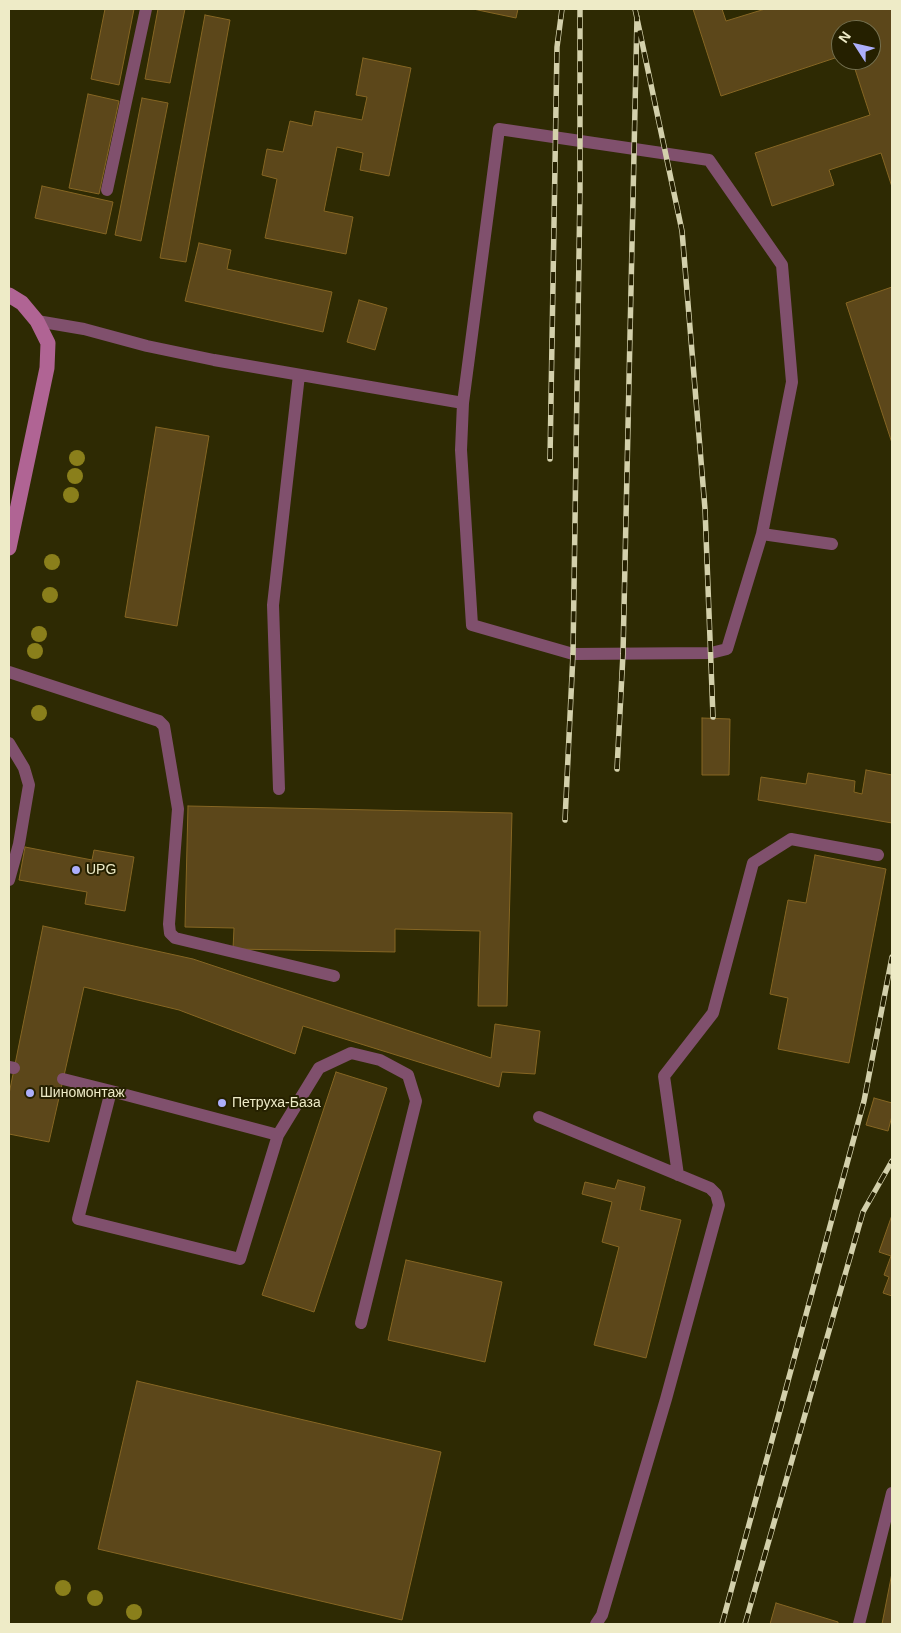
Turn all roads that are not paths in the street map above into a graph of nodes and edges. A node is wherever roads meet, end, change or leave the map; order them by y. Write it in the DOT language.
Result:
graph roads {
  1 [pos="146,9"];
  2 [pos="107,190"];
  3 [pos="9,295"];
  4 [pos="37,321"];
  5 [pos="299,375"];
  6 [pos="463,403"];
  7 [pos="762,534"];
  8 [pos="832,544"];
  9 [pos="9,548"];
  10 [pos="9,672"];
  11 [pos="9,743"];
  12 [pos="279,789"];
  13 [pos="878,855"];
  14 [pos="9,880"];
  15 [pos="334,976"];
  16 [pos="63,1079"];
  17 [pos="111,1091"];
  18 [pos="538,1117"];
  19 [pos="278,1135"];
  20 [pos="678,1174"];
  21 [pos="361,1324"];
  22 [pos="892,1493"];
  23 [pos="596,1624"];
  24 [pos="859,1624"];
  1 -- 2 [label="lane"];
  3 -- 4 [label="main road"];
  4 -- 5 [label="lane"];
  4 -- 9 [label="main road"];
  5 -- 6 [label="lane"];
  5 -- 12 [label="lane"];
  6 -- 7 [label="lane"];
  6 -- 7 [label="lane"];
  7 -- 8 [label="lane"];
  10 -- 15 [label="lane"];
  11 -- 14 [label="lane"];
  13 -- 20 [label="lane"];
  16 -- 17 [label="lane"];
  17 -- 19 [label="lane"];
  17 -- 19 [label="lane"];
  18 -- 20 [label="lane"];
  19 -- 21 [label="lane"];
  20 -- 23 [label="lane"];
  22 -- 24 [label="lane"];
}
